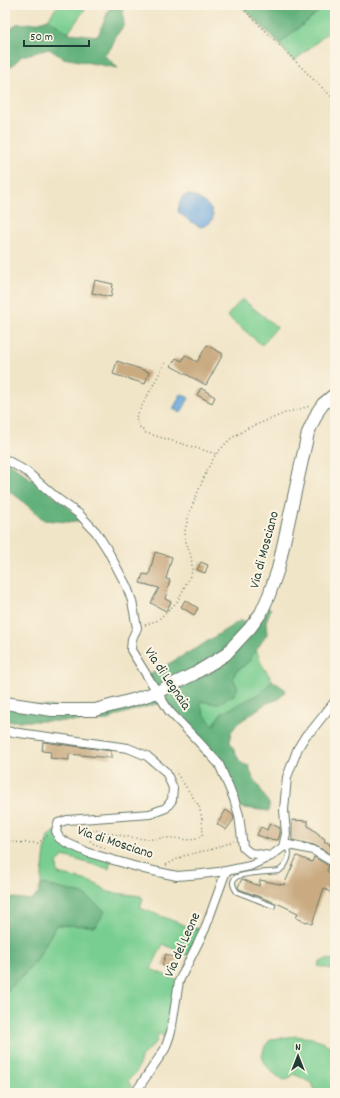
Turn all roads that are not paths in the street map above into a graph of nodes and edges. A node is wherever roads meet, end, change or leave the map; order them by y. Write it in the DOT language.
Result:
graph roads {
  1 [pos="335,394"];
  2 [pos="5,459"];
  3 [pos="157,692"];
  4 [pos="335,701"];
  5 [pos="5,703"];
  6 [pos="5,731"];
  7 [pos="284,845"];
  8 [pos="271,856"];
  9 [pos="335,863"];
  10 [pos="226,871"];
  11 [pos="273,906"];
  12 [pos="135,1093"];
  1 -- 3 [label="main road, Via di Mosciano"];
  2 -- 3 [label="street, Via di Legnaia"];
  3 -- 5 [label="main road, Via di Mosciano"];
  3 -- 8 [label="street, Via di Legnaia"];
  4 -- 7 [label="street"];
  6 -- 10 [label="street, Via di Mosciano"];
  7 -- 8 [label="street, Via di Mosciano"];
  7 -- 9 [label="street"];
  7 -- 11 [label="lane"];
  8 -- 10 [label="street, Via di Mosciano"];
  10 -- 12 [label="street, Via del Leone"];
}
